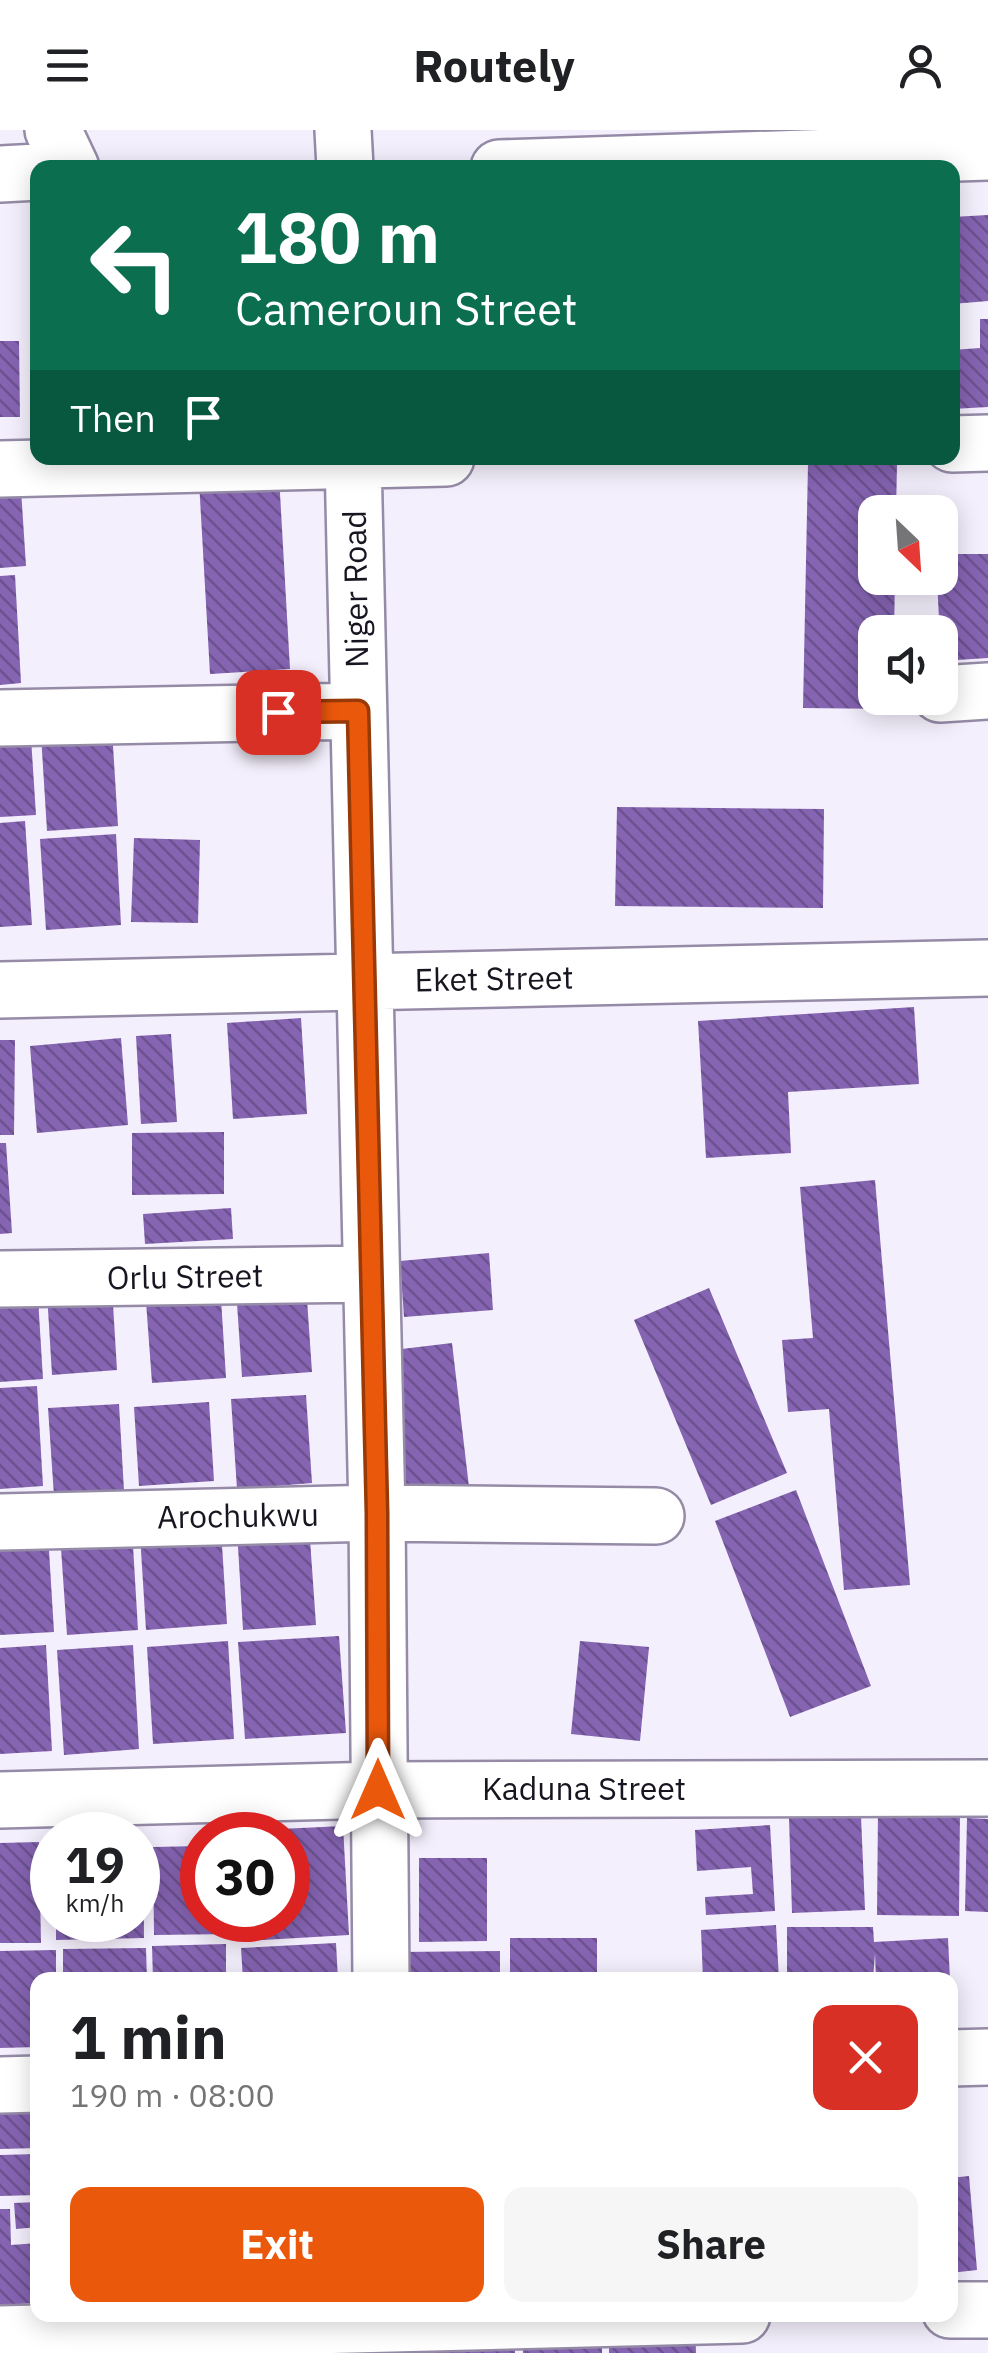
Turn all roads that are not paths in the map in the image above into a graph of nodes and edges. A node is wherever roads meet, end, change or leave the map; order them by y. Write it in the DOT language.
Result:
graph roads {
  1 [pos="53,130"];
  2 [pos="344,130"];
  3 [pos="988,152"];
  4 [pos="67,160"];
  5 [pos="344,160"];
  6 [pos="743,160"];
  7 [pos="30,172"];
  8 [pos="0,174"];
  9 [pos="988,443"];
  10 [pos="960,444"];
  11 [pos="141,465"];
  12 [pos="353,465"];
  13 [pos="0,469"];
  14 [pos="988,691"];
  15 [pos="958,693"];
  16 [pos="358,711"];
  17 [pos="0,718"];
  18 [pos="988,968"];
  19 [pos="365,982"];
  20 [pos="0,990"];
  21 [pos="370,1274"];
  22 [pos="0,1279"];
  23 [pos="377,1513"];
  24 [pos="656,1516"];
  25 [pos="0,1522"];
  26 [pos="988,1788"];
  27 [pos="378,1790"];
  28 [pos="0,1800"];
  29 [pos="381,1972"];
  30 [pos="988,2057"];
  31 [pos="958,2058"];
  32 [pos="30,2084"];
  33 [pos="0,2085"];
  34 [pos="958,2310"];
  35 [pos="988,2310"];
  36 [pos="577,2322"];
  37 [pos="389,2330"];
  38 [pos="0,2334"];
  1 -- 4 [label="street"];
  2 -- 5 [label="street"];
  3 -- 6 [label="street"];
  7 -- 8 [label="street"];
  9 -- 10 [label="street"];
  11 -- 13 [label="street"];
  12 -- 16 [label="street, Niger Road"];
  14 -- 15 [label="street"];
  16 -- 17 [label="street"];
  16 -- 19 [label="street, Niger Road"];
  18 -- 19 [label="street, Eket Street"];
  19 -- 20 [label="street, Eket Street"];
  19 -- 21 [label="street, Niger Road"];
  21 -- 22 [label="street, Orlu Street"];
  21 -- 23 [label="street, Niger Road"];
  23 -- 24 [label="street, Arochukwu"];
  23 -- 25 [label="street, Arochukwu"];
  23 -- 27 [label="street, Niger Road"];
  26 -- 27 [label="street, Kaduna Street"];
  27 -- 28 [label="street, Kaduna Street"];
  27 -- 29 [label="street, Niger Road"];
  30 -- 31 [label="street"];
  32 -- 33 [label="street"];
  34 -- 35 [label="street"];
  36 -- 37 [label="street"];
  37 -- 38 [label="street"];
}
